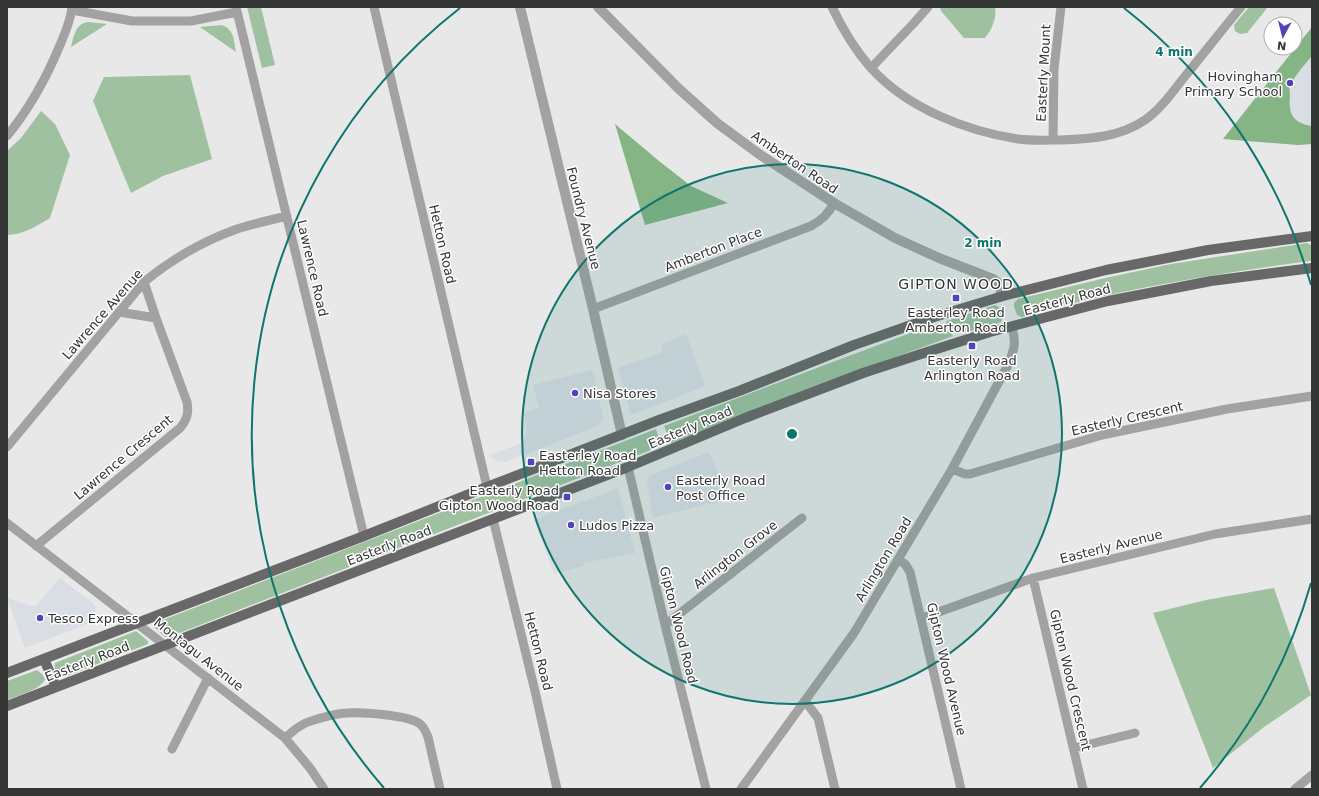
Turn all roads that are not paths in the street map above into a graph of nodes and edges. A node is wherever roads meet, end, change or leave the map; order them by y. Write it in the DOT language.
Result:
graph roads {
  1 [pos="374,7"];
  2 [pos="520,7"];
  3 [pos="598,7"];
  4 [pos="832,7"];
  5 [pos="928,7"];
  6 [pos="1061,7"];
  7 [pos="1241,7"];
  8 [pos="72,8"];
  9 [pos="237,9"];
  10 [pos="871,68"];
  11 [pos="7,136"];
  12 [pos="1053,140"];
  13 [pos="834,203"];
  14 [pos="287,216"];
  15 [pos="1312,236"];
  16 [pos="1312,268"];
  17 [pos="144,282"];
  18 [pos="1003,296"];
  19 [pos="593,309"];
  20 [pos="119,312"];
  21 [pos="156,318"];
  22 [pos="1012,327"];
  23 [pos="1312,396"];
  24 [pos="622,435"];
  25 [pos="7,447"];
  26 [pos="628,467"];
  27 [pos="952,469"];
  28 [pos="487,486"];
  29 [pos="802,518"];
  30 [pos="493,519"];
  31 [pos="1312,519"];
  32 [pos="7,523"];
  33 [pos="364,536"];
  34 [pos="36,546"];
  35 [pos="898,560"];
  36 [pos="1033,578"];
  37 [pos="922,618"];
  38 [pos="137,622"];
  39 [pos="665,625"];
  40 [pos="164,645"];
  41 [pos="44,659"];
  42 [pos="7,673"];
  43 [pos="208,678"];
  44 [pos="56,687"];
  45 [pos="804,702"];
  46 [pos="7,706"];
  47 [pos="1135,733"];
  48 [pos="285,738"];
  49 [pos="1074,748"];
  50 [pos="172,749"];
  51 [pos="1312,774"];
  52 [pos="1305,786"];
  53 [pos="324,789"];
  54 [pos="440,789"];
  55 [pos="557,789"];
  56 [pos="706,789"];
  57 [pos="741,789"];
  58 [pos="835,789"];
  59 [pos="961,789"];
  60 [pos="1083,789"];
  61 [pos="1295,789"];
  1 -- 28 [label="street, Hetton Road"];
  2 -- 19 [label="street, Foundry Avenue"];
  3 -- 13 [label="street, Amberton Road"];
  4 -- 10 [label="street"];
  5 -- 10 [label="street"];
  6 -- 12 [label="street, Easterly Mount"];
  7 -- 12 [label="street"];
  8 -- 9 [label="street"];
  8 -- 11 [label="street"];
  9 -- 14 [label="street, Lawrence Road"];
  10 -- 12 [label="street"];
  13 -- 18 [label="street, Amberton Road"];
  13 -- 19 [label="street, Amberton Place"];
  14 -- 17 [label="street, Lawrence Avenue"];
  14 -- 33 [label="street, Lawrence Road"];
  15 -- 18 [label="main road, Easterly Road"];
  16 -- 22 [label="main road, Easterly Road"];
  17 -- 20 [label="street, Lawrence Avenue"];
  17 -- 21 [label="street, Lawrence Crescent"];
  18 -- 24 [label="main road, Easterly Road"];
  19 -- 24 [label="street, Foundry Avenue"];
  20 -- 21 [label="street"];
  20 -- 25 [label="street, Lawrence Avenue"];
  21 -- 34 [label="street, Lawrence Crescent"];
  22 -- 26 [label="main road, Easterly Road"];
  22 -- 27 [label="street, Arlington Road"];
  23 -- 27 [label="street, Easterly Crescent"];
  24 -- 28 [label="main road, Easterly Road"];
  26 -- 30 [label="main road, Easterly Road"];
  26 -- 39 [label="street, Gipton Wood Road"];
  27 -- 35 [label="street, Arlington Road"];
  28 -- 33 [label="main road, Easterly Road"];
  29 -- 39 [label="street, Arlington Grove"];
  30 -- 40 [label="main road, Easterly Road"];
  30 -- 55 [label="street, Hetton Road"];
  31 -- 36 [label="street, Easterly Avenue"];
  32 -- 34 [label="street, Montagu Avenue"];
  33 -- 38 [label="main road, Easterly Road"];
  34 -- 38 [label="street, Montagu Avenue"];
  35 -- 37 [label="street, Gipton Wood Avenue"];
  35 -- 45 [label="street, Arlington Road"];
  36 -- 37 [label="street, Easterly Avenue"];
  36 -- 49 [label="street, Gipton Wood Crescent"];
  37 -- 59 [label="street, Gipton Wood Avenue"];
  38 -- 40 [label="street, Montagu Avenue"];
  38 -- 41 [label="main road, Easterly Road"];
  39 -- 56 [label="street, Gipton Wood Road"];
  40 -- 43 [label="street, Montagu Avenue"];
  40 -- 44 [label="main road, Easterly Road"];
  41 -- 42 [label="main road, Easterly Road"];
  41 -- 44 [label="main road"];
  43 -- 48 [label="street, Montagu Avenue"];
  43 -- 50 [label="street"];
  44 -- 46 [label="main road, Easterly Road"];
  45 -- 57 [label="street, Arlington Road"];
  45 -- 58 [label="street"];
  47 -- 49 [label="street"];
  48 -- 53 [label="street, Montagu Avenue"];
  48 -- 54 [label="street"];
  49 -- 60 [label="street, Gipton Wood Crescent"];
  51 -- 52 [label="street"];
  52 -- 61 [label="street"];
}
